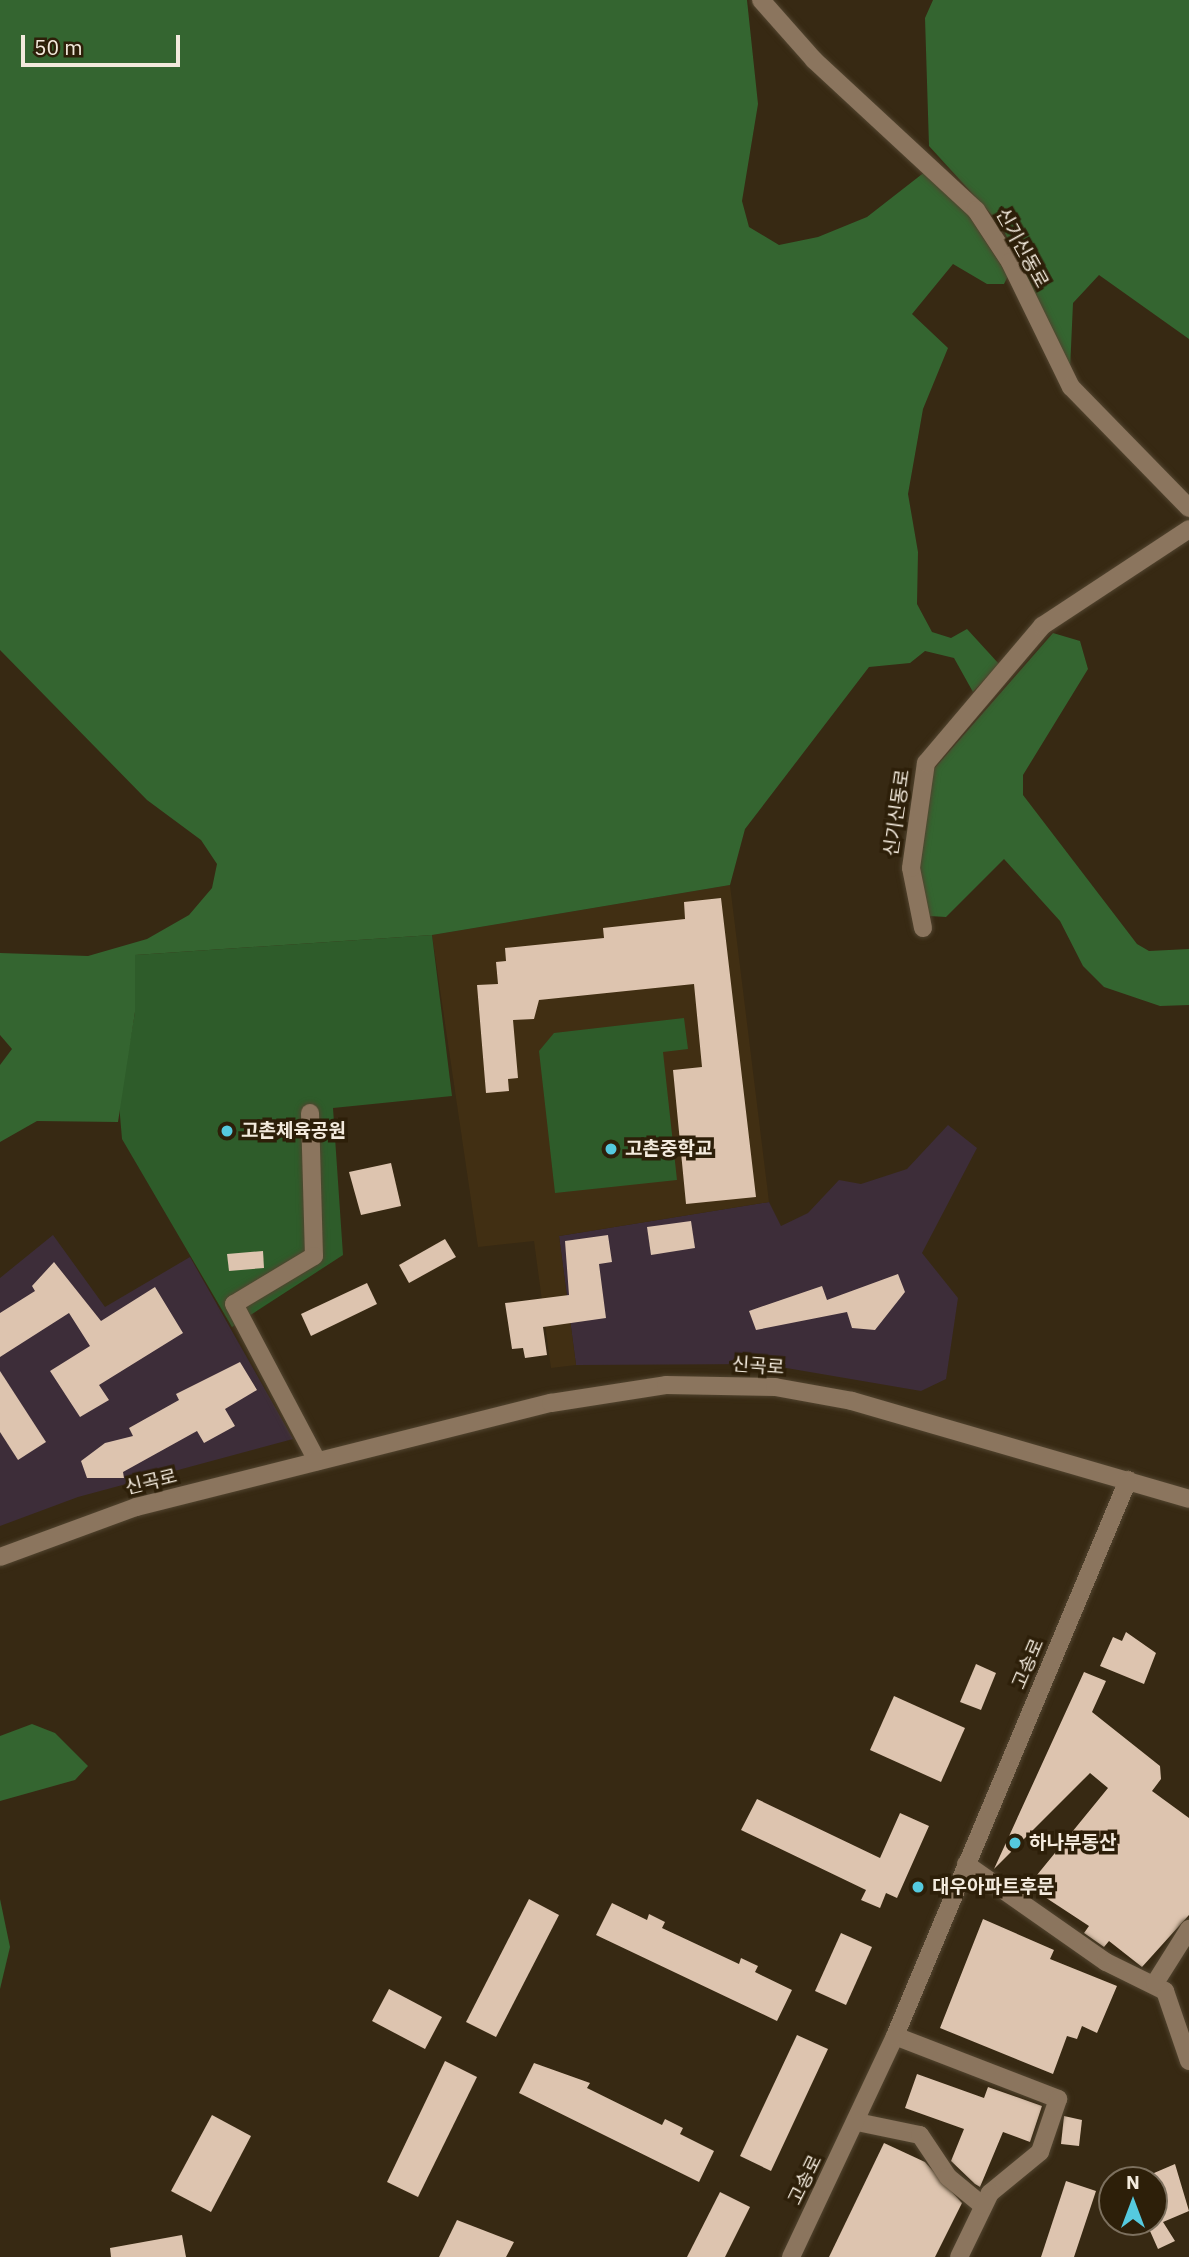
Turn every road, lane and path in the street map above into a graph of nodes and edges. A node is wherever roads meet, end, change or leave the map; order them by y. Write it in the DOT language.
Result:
graph roads {
  1 [pos="761,0"];
  2 [pos="1189,508"];
  3 [pos="1189,529"];
  4 [pos="923,929"];
  5 [pos="310,1113"];
  6 [pos="317,1461"];
  7 [pos="1128,1480"];
  8 [pos="1189,1499"];
  9 [pos="0,1558"];
  10 [pos="966,1864"];
  11 [pos="1189,1929"];
  12 [pos="1155,1983"];
  13 [pos="895,2036"];
  14 [pos="1189,2061"];
  15 [pos="857,2122"];
  16 [pos="982,2205"];
  17 [pos="791,2257"];
  18 [pos="959,2257"];
  1 -- 2 [label="street, 신기신동로"];
  3 -- 4 [label="street, 신기신동로"];
  5 -- 6 [label="street"];
  6 -- 7 [label="street, 신곡로"];
  6 -- 9 [label="street, 신곡로"];
  7 -- 8 [label="street, 신곡로"];
  7 -- 10 [label="street, 고송로"];
  10 -- 12 [label="street"];
  10 -- 13 [label="street, 고송로"];
  11 -- 12 [label="street"];
  12 -- 14 [label="street"];
  13 -- 15 [label="street, 고송로"];
  13 -- 16 [label="street"];
  15 -- 16 [label="street"];
  15 -- 17 [label="street, 고송로"];
  16 -- 18 [label="street"];
}
